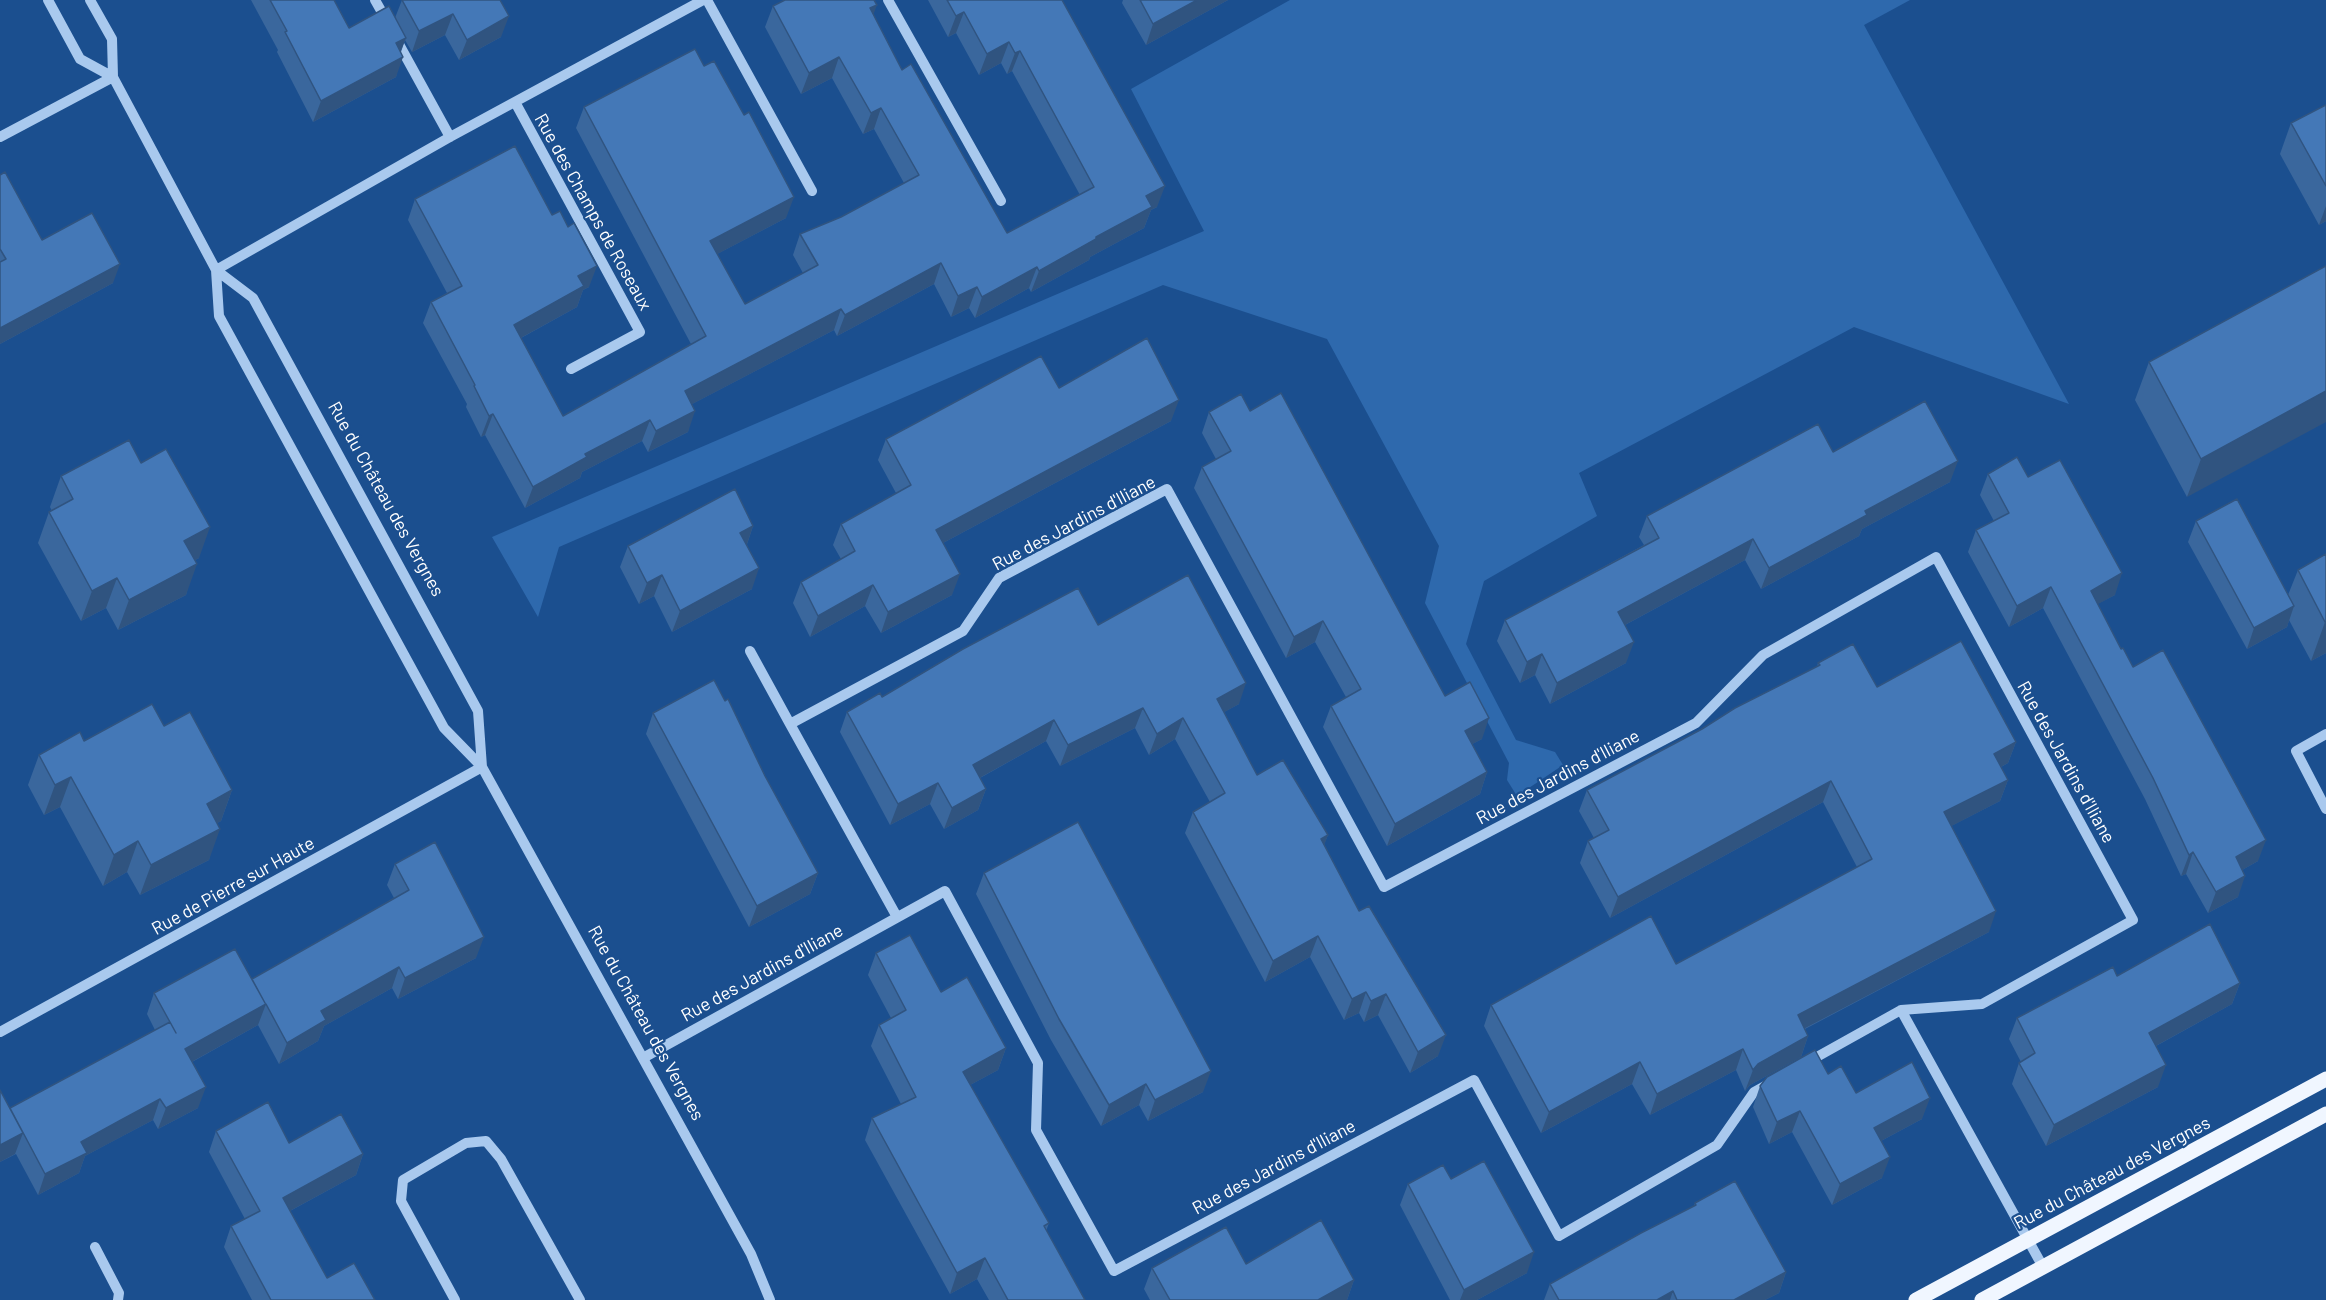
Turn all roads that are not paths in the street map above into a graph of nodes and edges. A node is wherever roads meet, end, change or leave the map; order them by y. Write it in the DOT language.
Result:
graph roads {
  1 [pos="48,0"];
  2 [pos="90,0"];
  3 [pos="375,0"];
  4 [pos="705,0"];
  5 [pos="888,0"];
  6 [pos="113,77"];
  7 [pos="515,102"];
  8 [pos="450,136"];
  9 [pos="0,137"];
  10 [pos="812,191"];
  11 [pos="1001,201"];
  12 [pos="216,270"];
  13 [pos="571,369"];
  14 [pos="750,651"];
  15 [pos="790,724"];
  16 [pos="2326,734"];
  17 [pos="482,767"];
  18 [pos="2326,809"];
  19 [pos="897,917"];
  20 [pos="1901,1010"];
  21 [pos="0,1032"];
  22 [pos="643,1058"];
  23 [pos="1796,1069"];
  24 [pos="1786,1074"];
  25 [pos="2326,1079"];
  26 [pos="2326,1114"];
  27 [pos="2027,1240"];
  28 [pos="95,1247"];
  29 [pos="2043,1267"];
  30 [pos="118,1300"];
  31 [pos="455,1300"];
  32 [pos="580,1300"];
  33 [pos="770,1300"];
  34 [pos="1916,1300"];
  35 [pos="1982,1300"];
  1 -- 6 [label="street"];
  2 -- 6 [label="street, Rue du Château des Vergnes"];
  3 -- 8 [label="street"];
  4 -- 7 [label="street, Rue des Champs de Roseaux"];
  4 -- 10 [label="street, Rue des Champs de Roseaux"];
  5 -- 11 [label="street"];
  6 -- 9 [label="street"];
  6 -- 12 [label="street, Rue du Château des Vergnes"];
  7 -- 8 [label="street, Rue des Champs de Roseaux"];
  7 -- 13 [label="street, Rue des Champs de Roseaux"];
  8 -- 12 [label="street, Rue des Champs de Roseaux"];
  12 -- 17 [label="street, Rue du Château des Vergnes"];
  12 -- 17 [label="street, Rue du Château des Vergnes"];
  14 -- 15 [label="street"];
  15 -- 19 [label="street"];
  15 -- 20 [label="street, Rue des Jardins d'Iliane"];
  16 -- 18 [label="street"];
  17 -- 21 [label="street, Rue de Pierre sur Haute"];
  17 -- 22 [label="street, Rue du Château des Vergnes"];
  19 -- 22 [label="street, Rue des Jardins d'Iliane"];
  19 -- 24 [label="street, Rue des Jardins d'Iliane"];
  20 -- 23 [label="street, Rue des Jardins d'Iliane"];
  20 -- 27 [label="street"];
  22 -- 33 [label="street, Rue du Château des Vergnes"];
  25 -- 27 [label="main road, Rue du Château des Vergnes"];
  26 -- 29 [label="main road"];
  27 -- 29 [label="street"];
  27 -- 34 [label="main road, Rue du Château des Vergnes"];
  28 -- 30 [label="street"];
  29 -- 35 [label="main road"];
  31 -- 32 [label="street"];
}
